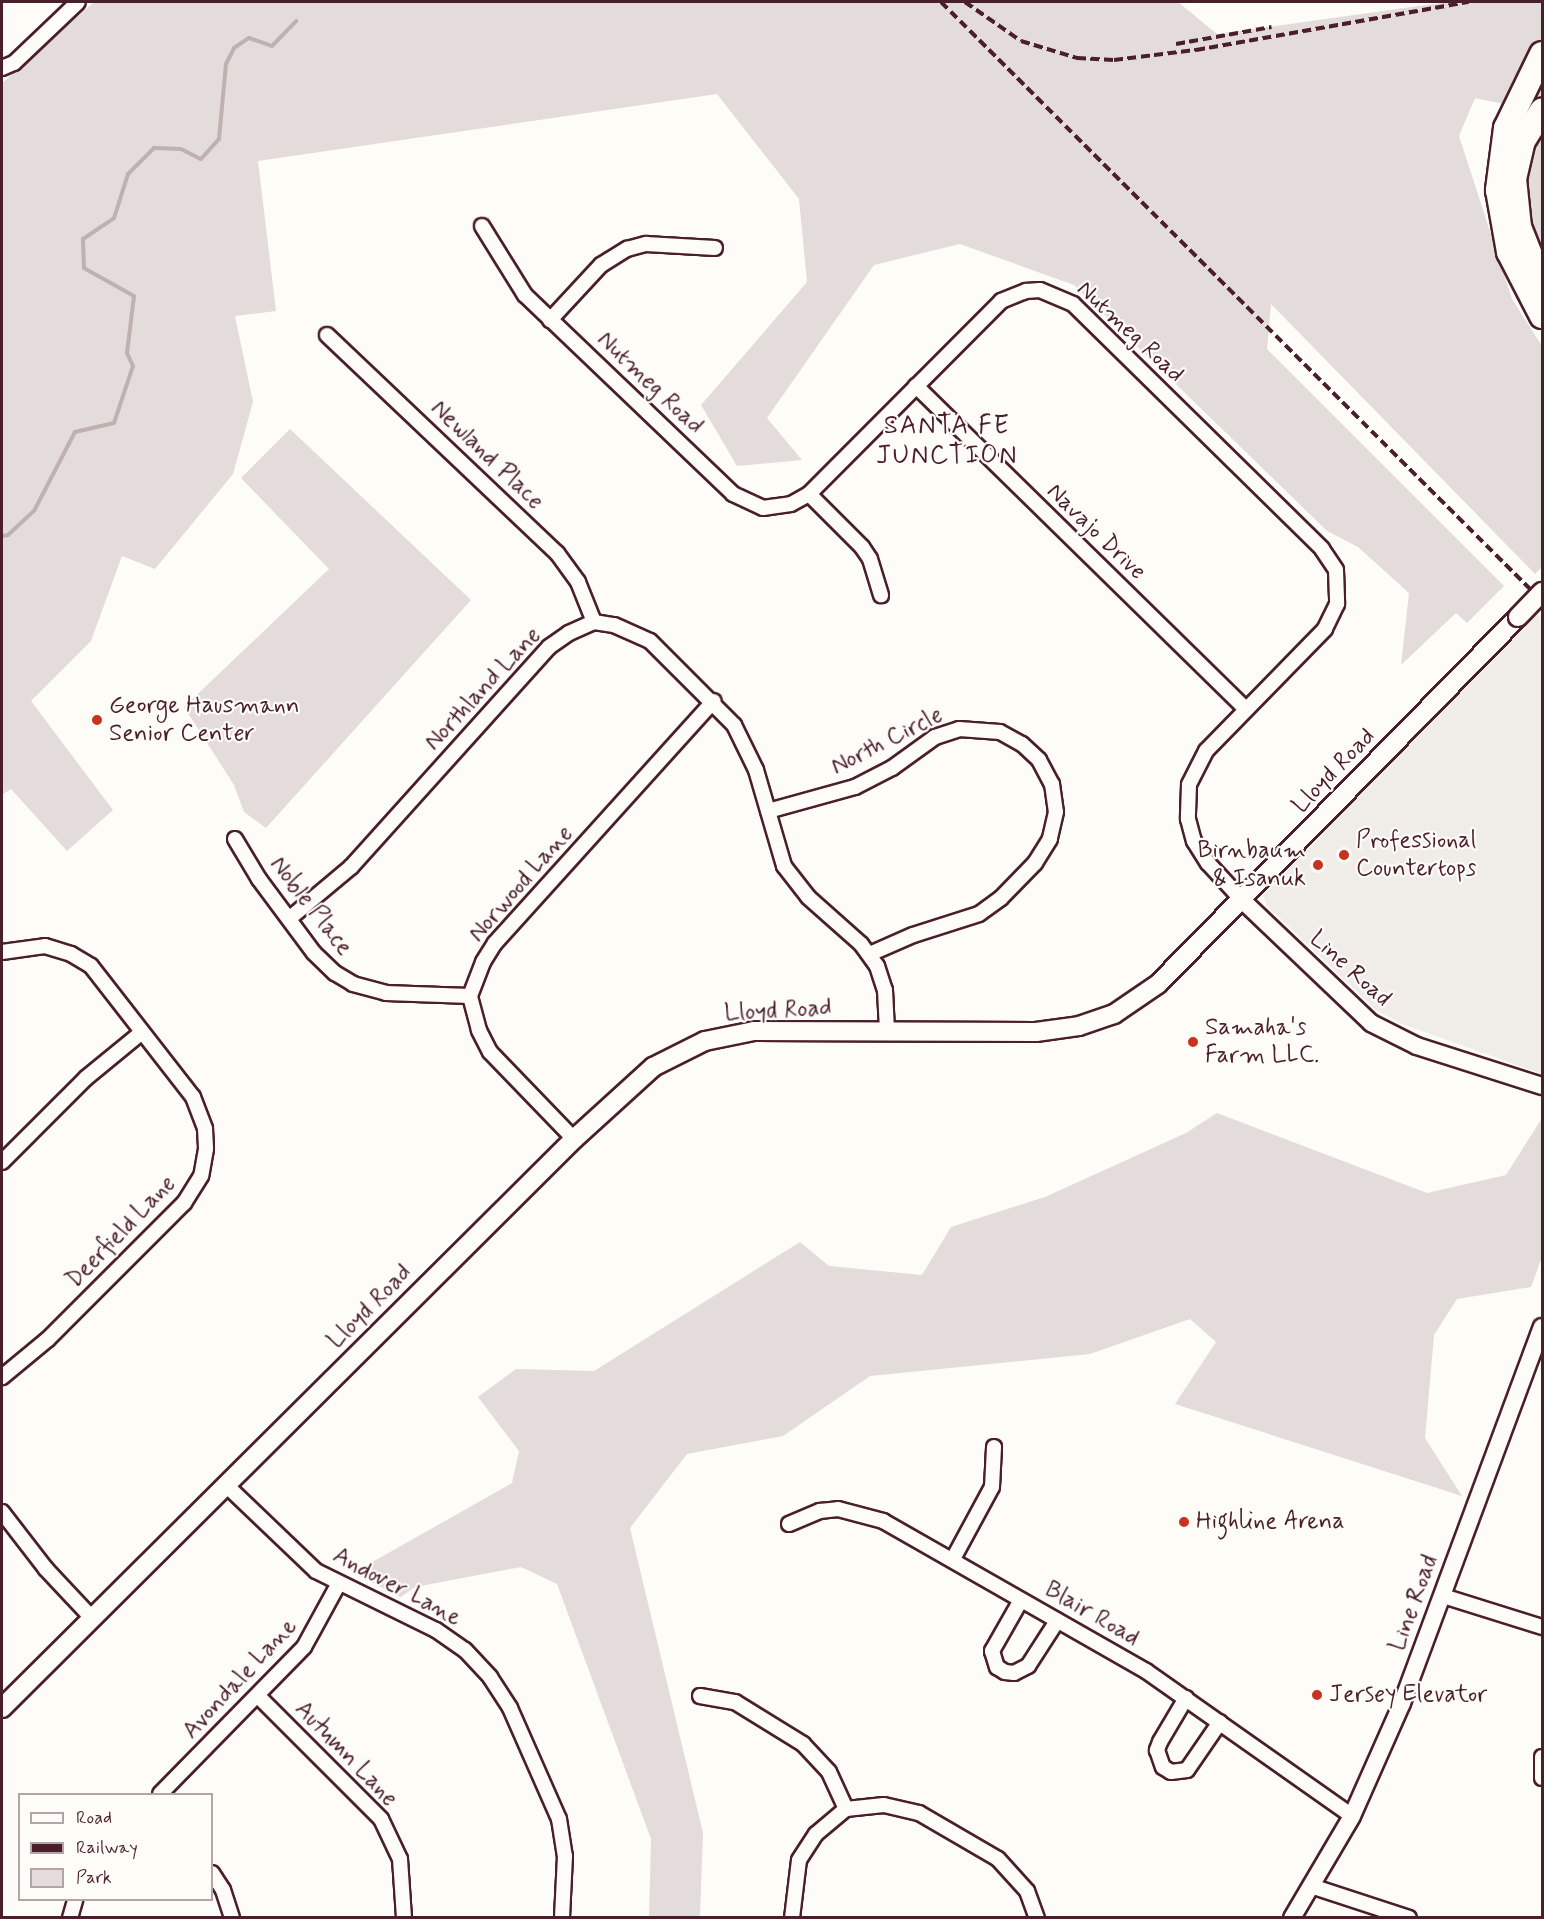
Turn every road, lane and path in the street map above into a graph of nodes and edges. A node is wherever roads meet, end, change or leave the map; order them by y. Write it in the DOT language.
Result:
graph roads {
  1 [pos="78,2"];
  2 [pos="1542,54"];
  3 [pos="2,68"];
  4 [pos="1542,111"];
  5 [pos="482,226"];
  6 [pos="714,248"];
  7 [pos="1542,284"];
  8 [pos="1542,316"];
  9 [pos="550,320"];
  10 [pos="327,335"];
  11 [pos="916,386"];
  12 [pos="809,494"];
  13 [pos="1542,592"];
  14 [pos="881,595"];
  15 [pos="594,622"];
  16 [pos="714,701"];
  17 [pos="1246,710"];
  18 [pos="768,811"];
  19 [pos="235,839"];
  20 [pos="1242,900"];
  21 [pos="290,918"];
  22 [pos="2,952"];
  23 [pos="870,954"];
  24 [pos="470,996"];
  25 [pos="887,1031"];
  26 [pos="142,1032"];
  27 [pos="1542,1086"];
  28 [pos="574,1139"];
  29 [pos="2,1162"];
  30 [pos="1542,1327"];
  31 [pos="2,1377"];
  32 [pos="994,1447"];
  33 [pos="226,1485"];
  34 [pos="2,1512"];
  35 [pos="789,1524"];
  36 [pos="953,1559"];
  37 [pos="338,1585"];
  38 [pos="1443,1596"];
  39 [pos="1021,1600"];
  40 [pos="92,1618"];
  41 [pos="1057,1621"];
  42 [pos="1542,1628"];
  43 [pos="258,1696"];
  44 [pos="700,1696"];
  45 [pos="1186,1698"];
  46 [pos="2,1708"];
  47 [pos="1220,1722"];
  48 [pos="1542,1757"];
  49 [pos="1542,1778"];
  50 [pos="161,1793"];
  51 [pos="846,1809"];
  52 [pos="1352,1816"];
  53 [pos="213,1875"];
  54 [pos="1311,1886"];
  55 [pos="74,1901"];
  56 [pos="70,1917"];
  57 [pos="232,1917"];
  58 [pos="404,1917"];
  59 [pos="562,1917"];
  60 [pos="792,1917"];
  61 [pos="1037,1917"];
  62 [pos="1292,1917"];
  63 [pos="1409,1917"];
  1 -- 3 [label="street"];
  2 -- 8 [label="highway"];
  4 -- 7 [label="highway"];
  5 -- 9 [label="street, Nutmeg Road"];
  6 -- 9 [label="street"];
  9 -- 12 [label="street, Nutmeg Road"];
  10 -- 15 [label="street, Newland Place"];
  11 -- 12 [label="street, Nutmeg Road"];
  11 -- 17 [label="street, Navajo Drive"];
  11 -- 17 [label="street, Nutmeg Road"];
  12 -- 14 [label="street"];
  13 -- 20 [label="main road, Lloyd Road, bridge"];
  15 -- 16 [label="street"];
  15 -- 21 [label="street, Northland Lane"];
  16 -- 18 [label="street"];
  16 -- 24 [label="street, Norwood Lane"];
  17 -- 20 [label="street, Nutmeg Road"];
  18 -- 23 [label="street"];
  18 -- 23 [label="street, North Circle"];
  19 -- 21 [label="street, Noble Place"];
  20 -- 25 [label="main road, Lloyd Road"];
  20 -- 27 [label="street, Line Road"];
  21 -- 24 [label="street, Noble Place"];
  22 -- 26 [label="street, Deerfield Lane"];
  23 -- 25 [label="street"];
  24 -- 28 [label="street"];
  25 -- 28 [label="main road, Lloyd Road"];
  26 -- 29 [label="street"];
  26 -- 31 [label="street, Deerfield Lane"];
  28 -- 33 [label="main road, Lloyd Road"];
  30 -- 38 [label="street, Line Road"];
  32 -- 36 [label="street"];
  33 -- 37 [label="street, Andover Lane"];
  33 -- 40 [label="main road, Lloyd Road"];
  34 -- 40 [label="street"];
  35 -- 36 [label="street, Blair Road"];
  36 -- 39 [label="street, Blair Road"];
  37 -- 43 [label="street, Avondale Lane"];
  37 -- 59 [label="street, Andover Lane"];
  38 -- 42 [label="street"];
  38 -- 52 [label="street, Line Road"];
  39 -- 41 [label="street, Blair Road"];
  39 -- 41 [label="street"];
  40 -- 46 [label="main road, Lloyd Road"];
  41 -- 45 [label="street, Blair Road"];
  43 -- 50 [label="street, Avondale Lane"];
  43 -- 58 [label="street, Autumn Lane"];
  44 -- 51 [label="street"];
  45 -- 47 [label="street, Blair Road"];
  45 -- 47 [label="street"];
  47 -- 52 [label="street, Blair Road"];
  48 -- 49 [label="street"];
  51 -- 60 [label="street"];
  51 -- 61 [label="street"];
  52 -- 54 [label="street, Line Road"];
  53 -- 57 [label="street"];
  54 -- 62 [label="street, Line Road"];
  54 -- 63 [label="street"];
  55 -- 56 [label="street"];
}
